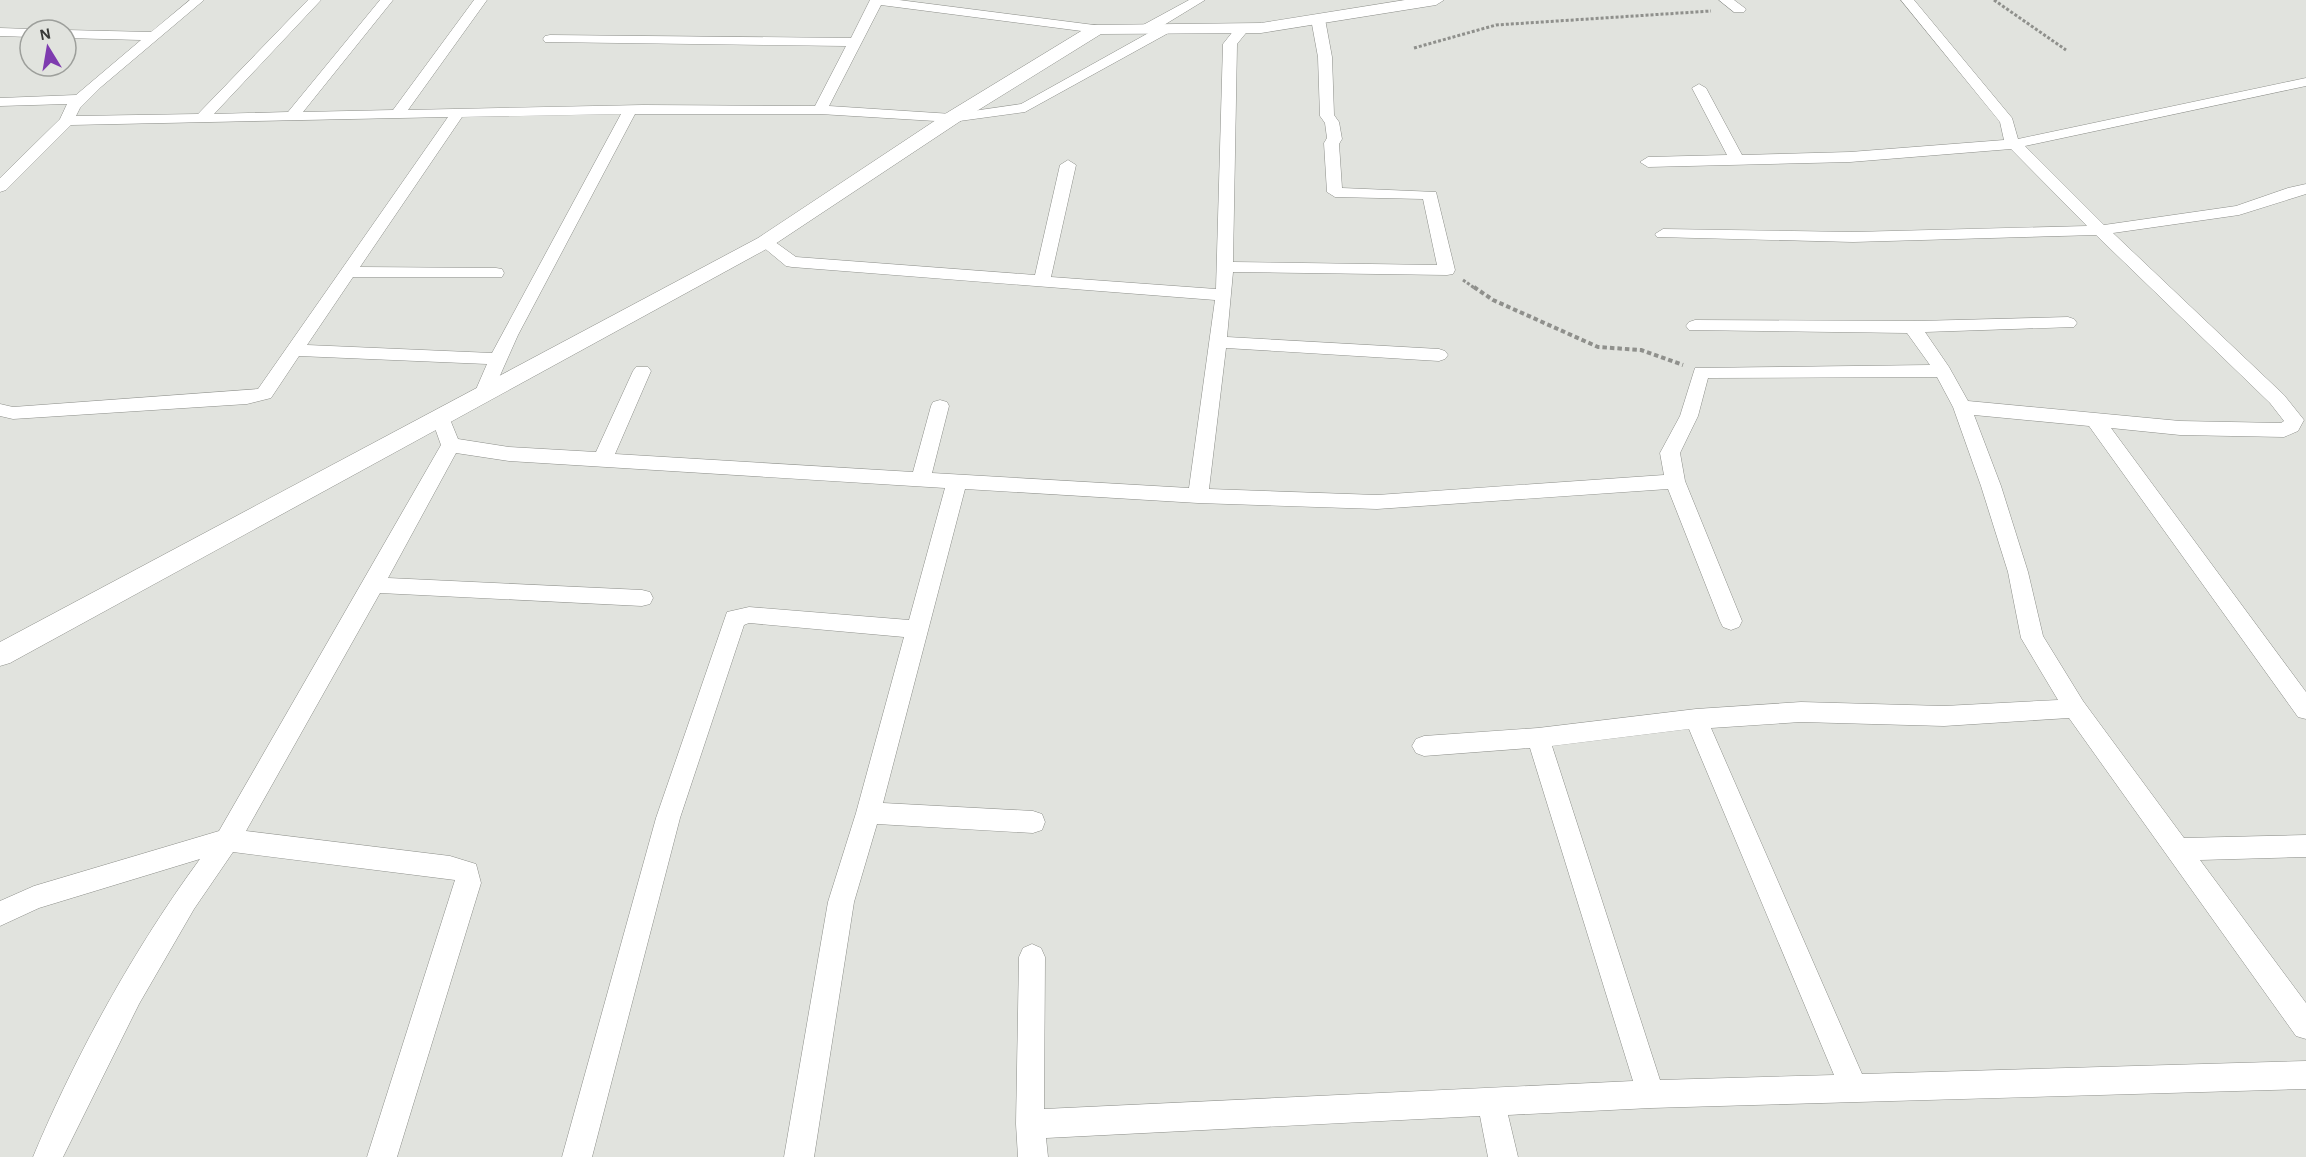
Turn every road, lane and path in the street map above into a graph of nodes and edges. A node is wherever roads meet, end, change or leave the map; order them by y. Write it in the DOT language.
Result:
graph roads {
  1 [pos="198,0"];
  2 [pos="315,0"];
  3 [pos="387,0"];
  4 [pos="481,0"];
  5 [pos="1199,0"];
  6 [pos="1436,0"];
  7 [pos="1725,0"];
  8 [pos="1907,0"];
  9 [pos="1994,0"];
  10 [pos="877,1"];
  11 [pos="1739,9"];
  12 [pos="1318,20"];
  13 [pos="1147,28"];
  14 [pos="1167,28"];
  15 [pos="1243,28"];
  16 [pos="1097,29"];
  17 [pos="0,32"];
  18 [pos="18,33"];
  19 [pos="78,34"];
  20 [pos="154,36"];
  21 [pos="550,39"];
  22 [pos="854,42"];
  23 [pos="1414,48"];
  24 [pos="2066,50"];
  25 [pos="2306,82"];
  26 [pos="1699,88"];
  27 [pos="80,99"];
  28 [pos="0,102"];
  29 [pos="630,110"];
  30 [pos="820,110"];
  31 [pos="458,113"];
  32 [pos="397,114"];
  33 [pos="292,116"];
  34 [pos="203,117"];
  35 [pos="952,118"];
  36 [pos="67,120"];
  37 [pos="2014,144"];
  38 [pos="1738,161"];
  39 [pos="1648,162"];
  40 [pos="1068,165"];
  41 [pos="0,187"];
  42 [pos="2306,189"];
  43 [pos="2100,230"];
  44 [pos="1663,234"];
  45 [pos="765,242"];
  46 [pos="1224,267"];
  47 [pos="1447,270"];
  48 [pos="347,272"];
  49 [pos="496,273"];
  50 [pos="1042,281"];
  51 [pos="1224,295"];
  52 [pos="2068,323"];
  53 [pos="1695,326"];
  54 [pos="1912,327"];
  55 [pos="1218,342"];
  56 [pos="293,350"];
  57 [pos="1439,355"];
  58 [pos="498,359"];
  59 [pos="642,371"];
  60 [pos="1943,371"];
  61 [pos="1701,372"];
  62 [pos="483,394"];
  63 [pos="940,406"];
  64 [pos="1962,407"];
  65 [pos="0,410"];
  66 [pos="440,417"];
  67 [pos="2096,421"];
  68 [pos="451,445"];
  69 [pos="602,460"];
  70 [pos="921,479"];
  71 [pos="957,481"];
  72 [pos="1676,481"];
  73 [pos="1198,496"];
  74 [pos="374,585"];
  75 [pos="642,598"];
  76 [pos="1731,621"];
  77 [pos="917,629"];
  78 [pos="0,655"];
  79 [pos="2075,708"];
  80 [pos="2306,710"];
  81 [pos="1696,719"];
  82 [pos="1538,738"];
  83 [pos="1424,746"];
  84 [pos="868,813"];
  85 [pos="1033,822"];
  86 [pos="227,840"];
  87 [pos="2306,846"];
  88 [pos="2178,849"];
  89 [pos="0,914"];
  90 [pos="1032,957"];
  91 [pos="2306,1026"];
  92 [pos="2306,1075"];
  93 [pos="1854,1088"];
  94 [pos="1651,1094"];
  95 [pos="1491,1103"];
  96 [pos="1030,1124"];
  97 [pos="48,1157"];
  98 [pos="382,1157"];
  99 [pos="577,1157"];
  100 [pos="799,1157"];
  101 [pos="1033,1157"];
  102 [pos="1503,1157"];
  1 -- 20 [label="street"];
  2 -- 34 [label="street"];
  3 -- 33 [label="street"];
  4 -- 32 [label="street"];
  5 -- 13 [label="street"];
  6 -- 12 [label="street"];
  7 -- 11 [label="street"];
  8 -- 37 [label="street"];
  9 -- 24 [label="path"];
  10 -- 16 [label="street"];
  10 -- 22 [label="street"];
  11 -- 23 [label="path"];
  12 -- 15 [label="street"];
  12 -- 47 [label="street"];
  13 -- 14 [label="street"];
  13 -- 16 [label="street"];
  14 -- 15 [label="street"];
  14 -- 35 [label="street"];
  15 -- 46 [label="street"];
  16 -- 35 [label="street"];
  17 -- 18 [label="street"];
  19 -- 20 [label="street"];
  20 -- 27 [label="street"];
  21 -- 22 [label="street"];
  22 -- 30 [label="street"];
  25 -- 37 [label="street"];
  26 -- 38 [label="street"];
  27 -- 28 [label="street"];
  27 -- 36 [label="street"];
  29 -- 30 [label="street"];
  29 -- 31 [label="street"];
  29 -- 58 [label="street"];
  30 -- 35 [label="street"];
  31 -- 32 [label="street"];
  31 -- 48 [label="street"];
  32 -- 33 [label="street"];
  33 -- 34 [label="street"];
  34 -- 36 [label="street"];
  35 -- 45 [label="street"];
  36 -- 41 [label="street"];
  37 -- 38 [label="street"];
  37 -- 43 [label="street"];
  38 -- 39 [label="street"];
  40 -- 50 [label="street"];
  42 -- 43 [label="street"];
  43 -- 44 [label="street"];
  43 -- 67 [label="street"];
  45 -- 50 [label="street"];
  45 -- 62 [label="street"];
  46 -- 47 [label="street"];
  46 -- 51 [label="street"];
  47 -- 61 [label="path"];
  48 -- 49 [label="street"];
  48 -- 56 [label="street"];
  50 -- 51 [label="street"];
  51 -- 55 [label="street"];
  52 -- 54 [label="street"];
  53 -- 54 [label="street"];
  54 -- 60 [label="street"];
  55 -- 57 [label="street"];
  55 -- 73 [label="street"];
  56 -- 58 [label="street"];
  56 -- 65 [label="street"];
  58 -- 62 [label="street"];
  59 -- 69 [label="street"];
  60 -- 61 [label="street"];
  60 -- 64 [label="street"];
  61 -- 72 [label="street"];
  62 -- 66 [label="street"];
  63 -- 70 [label="street"];
  64 -- 67 [label="street"];
  64 -- 79 [label="street"];
  66 -- 68 [label="street"];
  66 -- 78 [label="street"];
  67 -- 80 [label="street"];
  68 -- 69 [label="street"];
  68 -- 74 [label="street"];
  69 -- 70 [label="street"];
  70 -- 71 [label="street"];
  71 -- 73 [label="street"];
  71 -- 77 [label="street"];
  72 -- 73 [label="street"];
  72 -- 76 [label="street"];
  74 -- 75 [label="street"];
  74 -- 86 [label="street"];
  77 -- 84 [label="street"];
  77 -- 99 [label="street"];
  79 -- 81 [label="street"];
  79 -- 88 [label="street"];
  81 -- 82 [label="street"];
  81 -- 93 [label="street"];
  82 -- 83 [label="street"];
  82 -- 94 [label="street"];
  84 -- 85 [label="street"];
  84 -- 100 [label="street"];
  86 -- 89 [label="street"];
  86 -- 97 [label="street"];
  86 -- 98 [label="street"];
  87 -- 88 [label="street"];
  88 -- 91 [label="street"];
  90 -- 96 [label="street"];
  92 -- 93 [label="street"];
  93 -- 94 [label="street"];
  94 -- 95 [label="street"];
  95 -- 96 [label="street"];
  95 -- 102 [label="street"];
  96 -- 101 [label="street"];
}
